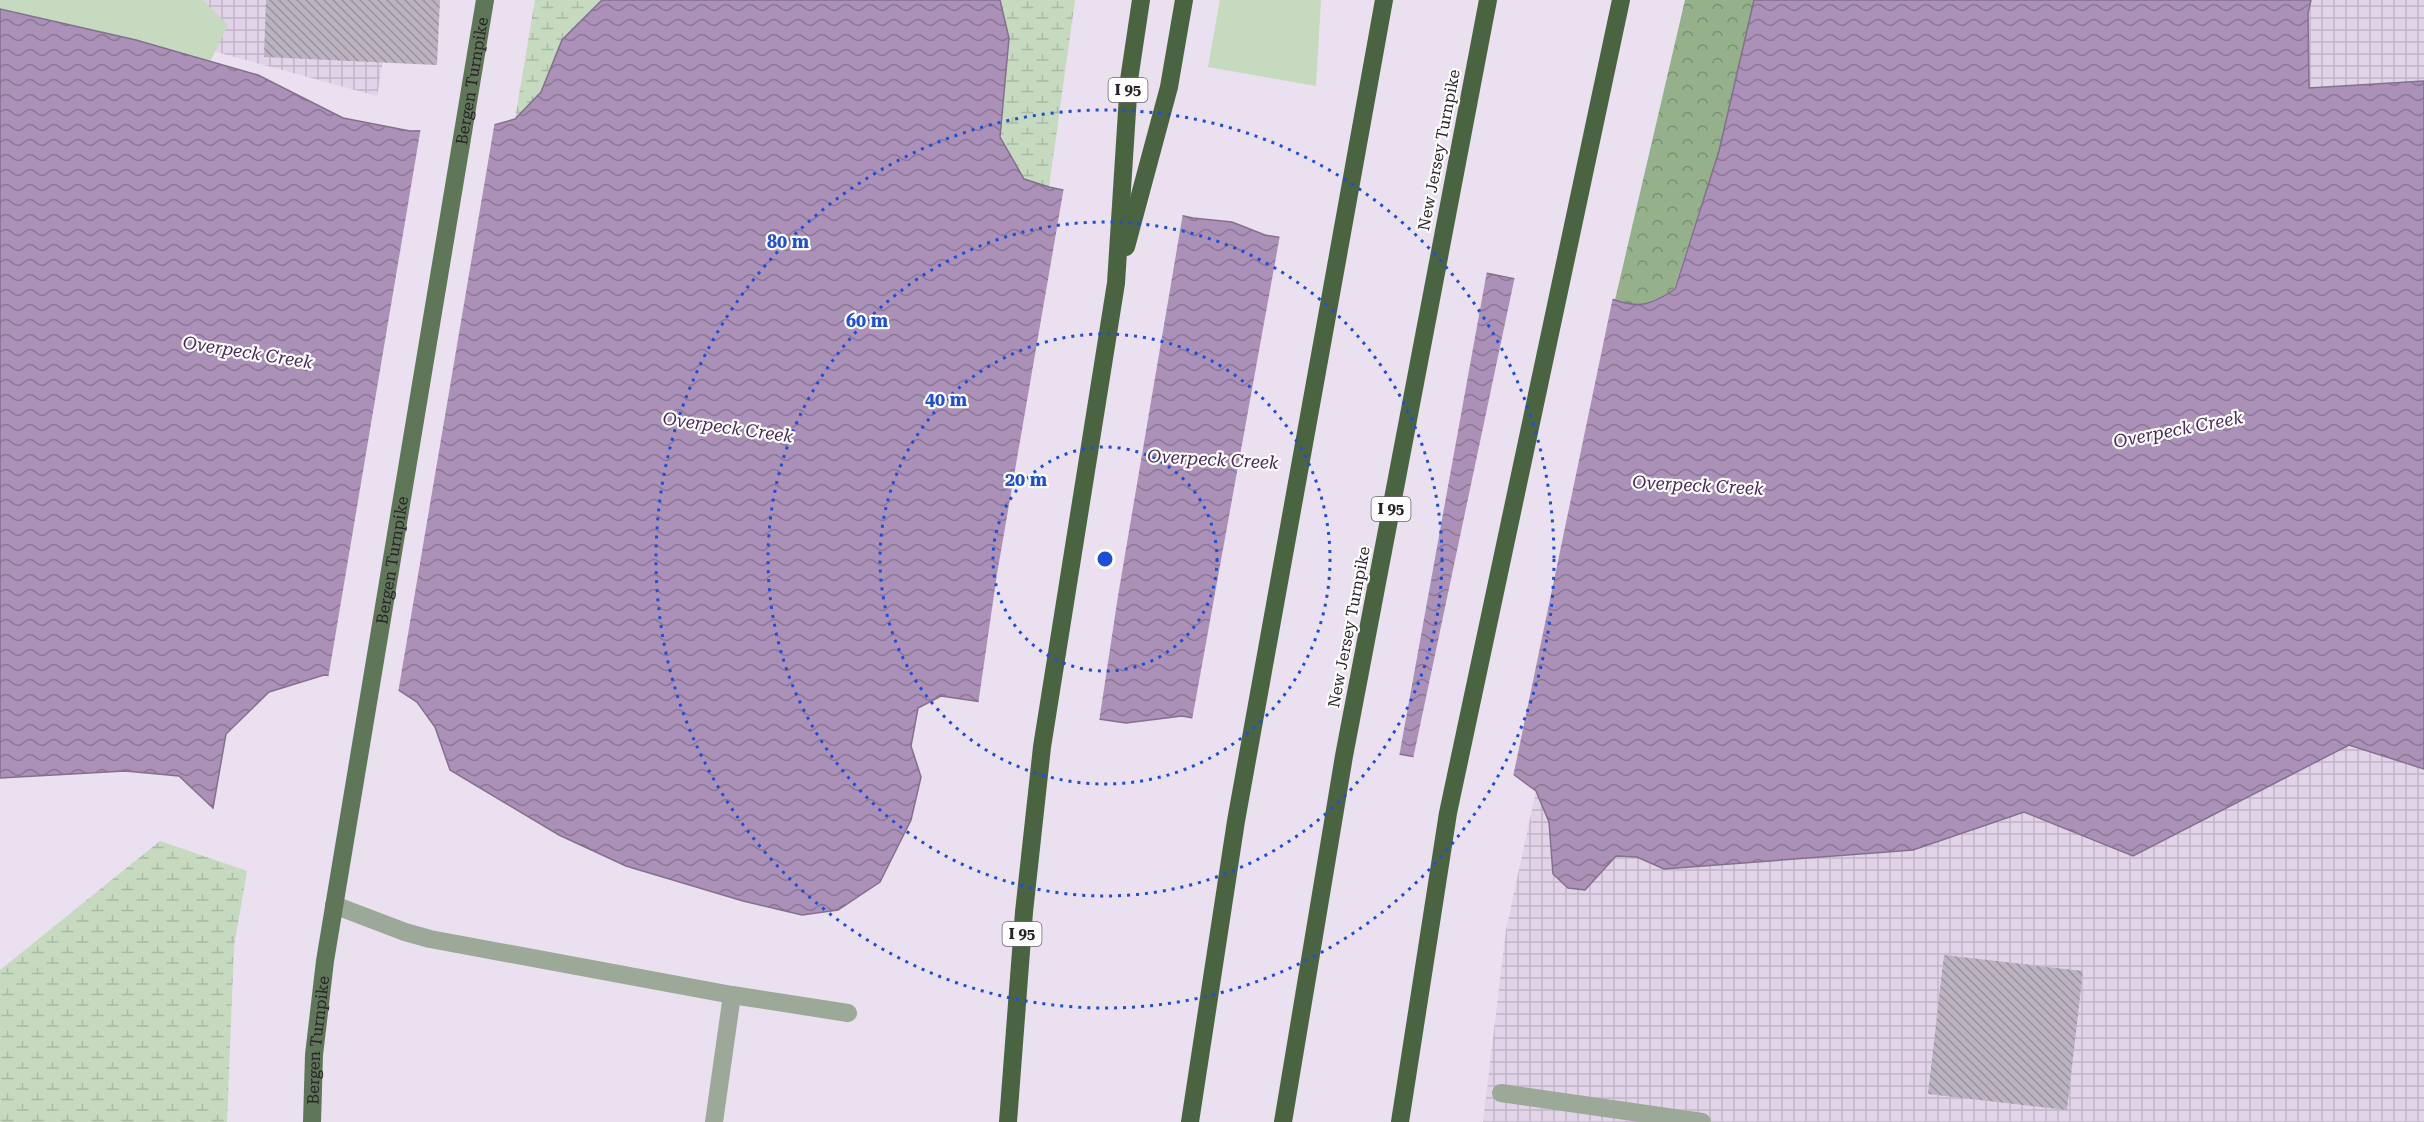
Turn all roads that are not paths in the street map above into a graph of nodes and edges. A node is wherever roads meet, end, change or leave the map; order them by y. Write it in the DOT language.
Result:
graph roads {
  1 [pos="486,0"];
  2 [pos="1141,0"];
  3 [pos="1184,0"];
  4 [pos="1382,0"];
  5 [pos="1488,0"];
  6 [pos="1621,0"];
  7 [pos="1116,283"];
  8 [pos="334,905"];
  9 [pos="732,995"];
  10 [pos="848,1013"];
  11 [pos="1501,1093"];
  12 [pos="312,1122"];
  13 [pos="714,1122"];
  14 [pos="1008,1122"];
  15 [pos="1190,1122"];
  16 [pos="1283,1122"];
  17 [pos="1400,1122"];
  18 [pos="1702,1122"];
  1 -- 8 [label="main road, Bergen Turnpike"];
  2 -- 7 [label="highway, I 95"];
  3 -- 7 [label="highway, I 95"];
  4 -- 15 [label="highway"];
  5 -- 16 [label="highway, New Jersey Turnpike / I 95"];
  6 -- 17 [label="highway"];
  7 -- 14 [label="highway, I 95"];
  8 -- 9 [label="lane"];
  8 -- 12 [label="main road, Bergen Turnpike"];
  9 -- 10 [label="lane"];
  9 -- 13 [label="lane"];
  11 -- 18 [label="lane"];
}
